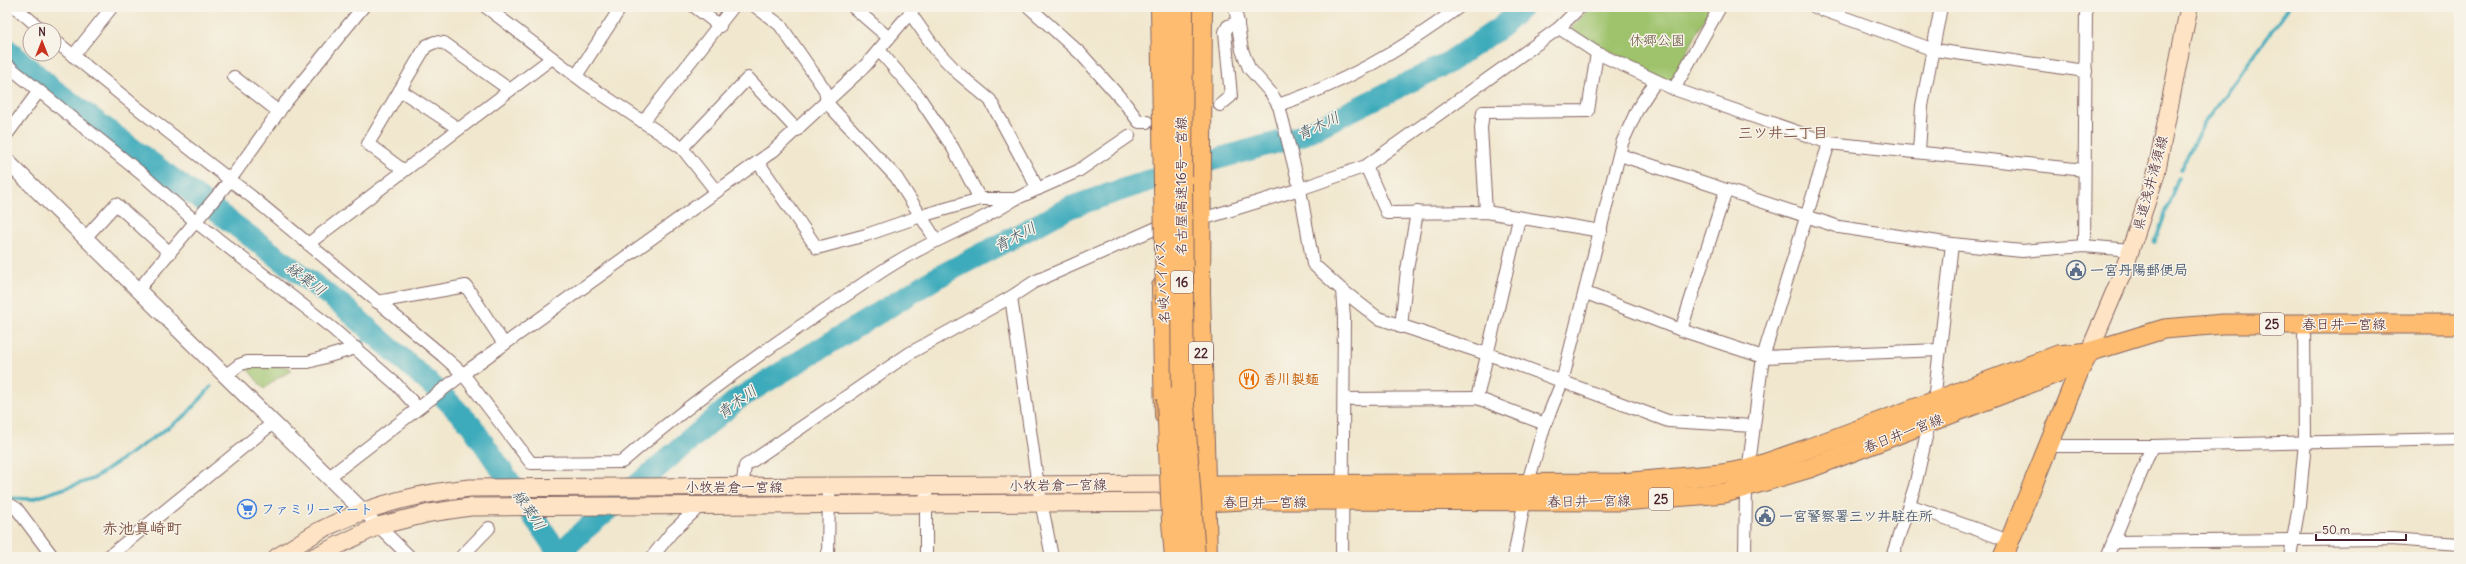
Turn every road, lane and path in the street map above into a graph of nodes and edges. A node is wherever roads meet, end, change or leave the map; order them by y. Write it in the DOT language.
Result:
graph roads {
  1 [pos="15,7"];
  2 [pos="112,7"];
  3 [pos="363,7"];
  4 [pos="486,7"];
  5 [pos="621,7"];
  6 [pos="695,7"];
  7 [pos="733,7"];
  8 [pos="756,7"];
  9 [pos="853,7"];
  10 [pos="1029,7"];
  11 [pos="1158,7"];
  12 [pos="1162,7"];
  13 [pos="1182,7"];
  14 [pos="1202,7"];
  15 [pos="1234,7"];
  16 [pos="1459,7"];
  17 [pos="1580,7"];
  18 [pos="1720,7"];
  19 [pos="1815,7"];
  20 [pos="1942,7"];
  21 [pos="2086,7"];
  22 [pos="2189,7"];
  23 [pos="913,10"];
  24 [pos="33,22"];
  25 [pos="1238,22"];
  26 [pos="720,26"];
  27 [pos="1559,28"];
  28 [pos="889,38"];
  29 [pos="62,47"];
  30 [pos="879,50"];
  31 [pos="1934,50"];
  32 [pos="1597,52"];
  33 [pos="73,56"];
  34 [pos="552,58"];
  35 [pos="7,65"];
  36 [pos="2086,71"];
  37 [pos="576,76"];
  38 [pos="234,77"];
  39 [pos="1656,81"];
  40 [pos="1674,89"];
  41 [pos="400,90"];
  42 [pos="510,90"];
  43 [pos="39,91"];
  44 [pos="827,103"];
  45 [pos="1220,105"];
  46 [pos="1278,105"];
  47 [pos="279,112"];
  48 [pos="643,122"];
  49 [pos="1147,122"];
  50 [pos="459,129"];
  51 [pos="797,130"];
  52 [pos="7,134"];
  53 [pos="1129,136"];
  54 [pos="1829,143"];
  55 [pos="682,148"];
  56 [pos="1919,151"];
  57 [pos="1620,155"];
  58 [pos="7,161"];
  59 [pos="758,162"];
  60 [pos="1366,166"];
  61 [pos="403,170"];
  62 [pos="2084,170"];
  63 [pos="228,182"];
  64 [pos="1038,189"];
  65 [pos="1300,189"];
  66 [pos="1726,190"];
  67 [pos="716,191"];
  68 [pos="980,199"];
  69 [pos="1015,199"];
  70 [pos="1202,212"];
  71 [pos="1417,212"];
  72 [pos="1486,212"];
  73 [pos="921,216"];
  74 [pos="1806,217"];
  75 [pos="1519,219"];
  76 [pos="197,220"];
  77 [pos="1159,221"];
  78 [pos="1601,231"];
  79 [pos="85,238"];
  80 [pos="936,240"];
  81 [pos="308,244"];
  82 [pos="1952,244"];
  83 [pos="2084,246"];
  84 [pos="2131,250"];
  85 [pos="170,253"];
  86 [pos="138,290"];
  87 [pos="1342,290"];
  88 [pos="1586,293"];
  89 [pos="1011,297"];
  90 [pos="377,302"];
  91 [pos="2304,324"];
  92 [pos="2459,324"];
  93 [pos="1401,327"];
  94 [pos="1681,330"];
  95 [pos="504,344"];
  96 [pos="356,348"];
  97 [pos="1940,350"];
  98 [pos="2090,352"];
  99 [pos="1486,355"];
  100 [pos="1763,357"];
  101 [pos="225,376"];
  102 [pos="460,376"];
  103 [pos="1562,382"];
  104 [pos="1477,398"];
  105 [pos="1344,399"];
  106 [pos="1934,401"];
  107 [pos="421,406"];
  108 [pos="273,423"];
  109 [pos="1929,423"];
  110 [pos="1545,424"];
  111 [pos="1753,426"];
  112 [pos="2459,439"];
  113 [pos="2305,442"];
  114 [pos="2050,446"];
  115 [pos="2152,446"];
  116 [pos="329,477"];
  117 [pos="1748,478"];
  118 [pos="1528,482"];
  119 [pos="1342,483"];
  120 [pos="926,486"];
  121 [pos="1038,486"];
  122 [pos="829,487"];
  123 [pos="742,488"];
  124 [pos="1167,493"];
  125 [pos="1205,494"];
  126 [pos="1342,502"];
  127 [pos="1524,502"];
  128 [pos="7,503"];
  129 [pos="1043,504"];
  130 [pos="927,505"];
  131 [pos="1909,505"];
  132 [pos="700,506"];
  133 [pos="830,506"];
  134 [pos="364,512"];
  135 [pos="378,526"];
  136 [pos="489,528"];
  137 [pos="2292,539"];
  138 [pos="2114,542"];
  139 [pos="2459,544"];
  140 [pos="2006,549"];
  141 [pos="1206,555"];
  142 [pos="53,557"];
  143 [pos="108,557"];
  144 [pos="277,557"];
  145 [pos="314,557"];
  146 [pos="410,557"];
  147 [pos="461,557"];
  148 [pos="652,557"];
  149 [pos="828,557"];
  150 [pos="926,557"];
  151 [pos="1052,557"];
  152 [pos="1172,557"];
  153 [pos="1176,557"];
  154 [pos="1342,557"];
  155 [pos="1514,557"];
  156 [pos="1745,557"];
  157 [pos="1892,557"];
  158 [pos="2107,557"];
  159 [pos="2290,557"];
  1 -- 24 [label="street"];
  2 -- 33 [label="street"];
  3 -- 47 [label="street"];
  4 -- 34 [label="street"];
  5 -- 37 [label="street"];
  6 -- 26 [label="street"];
  7 -- 26 [label="street"];
  8 -- 44 [label="street"];
  9 -- 28 [label="street"];
  10 -- 49 [label="street"];
  11 -- 77 [label="highway, 名岐バイパス"];
  12 -- 153 [label="highway, 名古屋高速16号一宮線 / 16, bridge"];
  13 -- 141 [label="highway, 名古屋高速16号一宮線 / 16, bridge"];
  14 -- 70 [label="highway, 22"];
  15 -- 25 [label="street"];
  16 -- 46 [label="street"];
  17 -- 27 [label="street"];
  18 -- 40 [label="street"];
  19 -- 31 [label="street"];
  20 -- 31 [label="street"];
  21 -- 36 [label="street"];
  22 -- 84 [label="main road, 県道浅井清須線"];
  23 -- 28 [label="street"];
  23 -- 64 [label="street"];
  25 -- 45 [label="street"];
  25 -- 46 [label="street"];
  26 -- 48 [label="street"];
  27 -- 32 [label="street"];
  27 -- 60 [label="street"];
  28 -- 30 [label="street"];
  29 -- 33 [label="street"];
  30 -- 44 [label="street"];
  30 -- 68 [label="street"];
  31 -- 36 [label="street"];
  31 -- 56 [label="street"];
  32 -- 39 [label="street"];
  32 -- 72 [label="street"];
  33 -- 63 [label="street"];
  34 -- 37 [label="street"];
  34 -- 42 [label="street"];
  35 -- 43 [label="street"];
  36 -- 62 [label="street"];
  37 -- 48 [label="street"];
  38 -- 47 [label="street"];
  39 -- 40 [label="street"];
  39 -- 57 [label="street"];
  40 -- 54 [label="street"];
  41 -- 42 [label="street"];
  41 -- 50 [label="street"];
  41 -- 61 [label="street"];
  42 -- 50 [label="street"];
  43 -- 52 [label="street"];
  43 -- 76 [label="street"];
  44 -- 51 [label="street"];
  44 -- 73 [label="street"];
  46 -- 65 [label="street"];
  47 -- 63 [label="street"];
  48 -- 55 [label="street"];
  50 -- 61 [label="street"];
  51 -- 55 [label="street"];
  51 -- 59 [label="street"];
  53 -- 64 [label="street"];
  54 -- 56 [label="street"];
  54 -- 74 [label="street"];
  55 -- 67 [label="street"];
  56 -- 62 [label="street"];
  57 -- 66 [label="street"];
  57 -- 78 [label="street"];
  58 -- 79 [label="street"];
  59 -- 67 [label="street"];
  59 -- 73 [label="street"];
  60 -- 65 [label="street"];
  60 -- 71 [label="street"];
  61 -- 81 [label="street"];
  62 -- 83 [label="street"];
  63 -- 76 [label="street"];
  63 -- 81 [label="street"];
  64 -- 69 [label="street"];
  65 -- 70 [label="street"];
  65 -- 87 [label="street"];
  66 -- 74 [label="street"];
  66 -- 94 [label="street"];
  67 -- 95 [label="street"];
  68 -- 69 [label="street"];
  68 -- 73 [label="street"];
  69 -- 80 [label="street"];
  70 -- 125 [label="highway, 22"];
  71 -- 72 [label="street"];
  71 -- 93 [label="street"];
  72 -- 75 [label="street"];
  73 -- 80 [label="street"];
  74 -- 82 [label="street"];
  74 -- 100 [label="street"];
  75 -- 78 [label="street"];
  75 -- 99 [label="street"];
  76 -- 85 [label="street"];
  76 -- 96 [label="street"];
  77 -- 89 [label="street"];
  77 -- 124 [label="highway, 名岐バイパス"];
  78 -- 88 [label="street"];
  79 -- 85 [label="street"];
  79 -- 86 [label="street"];
  80 -- 102 [label="street"];
  81 -- 90 [label="street"];
  82 -- 83 [label="street"];
  82 -- 97 [label="street"];
  83 -- 84 [label="street"];
  84 -- 98 [label="main road, 県道浅井清須線"];
  85 -- 86 [label="street"];
  86 -- 101 [label="street"];
  87 -- 93 [label="street"];
  87 -- 105 [label="street"];
  88 -- 94 [label="street"];
  88 -- 103 [label="street"];
  89 -- 121 [label="street"];
  89 -- 123 [label="street"];
  90 -- 95 [label="street"];
  90 -- 102 [label="street"];
  91 -- 92 [label="main road, 春日井一宮線 / 25"];
  91 -- 98 [label="main road, 春日井一宮線 / 25"];
  91 -- 113 [label="street"];
  93 -- 99 [label="street"];
  94 -- 100 [label="street"];
  95 -- 102 [label="street"];
  96 -- 101 [label="street"];
  96 -- 107 [label="street"];
  97 -- 100 [label="street"];
  97 -- 106 [label="street"];
  98 -- 106 [label="main road, 春日井一宮線 / 25"];
  98 -- 109 [label="main road, 春日井一宮線 / 25"];
  98 -- 114 [label="main road"];
  99 -- 103 [label="street"];
  99 -- 104 [label="street"];
  100 -- 111 [label="street"];
  101 -- 108 [label="street"];
  102 -- 107 [label="street"];
  103 -- 110 [label="street"];
  103 -- 111 [label="street"];
  104 -- 105 [label="street"];
  104 -- 110 [label="street"];
  105 -- 119 [label="street"];
  106 -- 109 [label="street"];
  106 -- 117 [label="main road, 春日井一宮線 / 25"];
  107 -- 116 [label="street"];
  108 -- 116 [label="street"];
  108 -- 143 [label="street"];
  109 -- 117 [label="main road, 春日井一宮線 / 25"];
  109 -- 131 [label="street"];
  110 -- 118 [label="street"];
  111 -- 117 [label="street"];
  112 -- 113 [label="street"];
  113 -- 115 [label="street"];
  113 -- 137 [label="street"];
  114 -- 115 [label="street"];
  114 -- 140 [label="main road"];
  115 -- 138 [label="street"];
  116 -- 134 [label="street"];
  117 -- 118 [label="main road, 春日井一宮線 / 25"];
  117 -- 127 [label="main road, 春日井一宮線 / 25"];
  117 -- 156 [label="street"];
  118 -- 119 [label="main road, 春日井一宮線 / 25"];
  118 -- 127 [label="street"];
  119 -- 125 [label="main road, 春日井一宮線 / 25"];
  119 -- 126 [label="street"];
  120 -- 121 [label="main road, 小牧岩倉一宮線"];
  120 -- 122 [label="main road, 小牧岩倉一宮線"];
  120 -- 130 [label="street"];
  121 -- 124 [label="main road, 小牧岩倉一宮線"];
  121 -- 129 [label="street"];
  122 -- 123 [label="main road, 小牧岩倉一宮線"];
  122 -- 133 [label="street"];
  123 -- 134 [label="main road, 小牧岩倉一宮線"];
  124 -- 125 [label="main road, 小牧岩倉一宮線"];
  124 -- 129 [label="main road, 小牧岩倉一宮線"];
  124 -- 152 [label="highway, 名岐バイパス"];
  125 -- 126 [label="main road, 春日井一宮線 / 25"];
  125 -- 141 [label="highway, 22"];
  126 -- 127 [label="main road, 春日井一宮線 / 25"];
  126 -- 154 [label="street"];
  127 -- 155 [label="street"];
  128 -- 142 [label="street"];
  129 -- 130 [label="main road, 小牧岩倉一宮線"];
  129 -- 151 [label="street"];
  130 -- 133 [label="main road, 小牧岩倉一宮線"];
  130 -- 150 [label="street"];
  131 -- 140 [label="street"];
  131 -- 157 [label="street"];
  132 -- 133 [label="main road, 小牧岩倉一宮線"];
  132 -- 135 [label="main road, 小牧岩倉一宮線"];
  132 -- 148 [label="street"];
  133 -- 149 [label="street"];
  134 -- 135 [label="street"];
  134 -- 144 [label="main road, 小牧岩倉一宮線"];
  135 -- 145 [label="main road, 小牧岩倉一宮線"];
  135 -- 146 [label="street"];
  136 -- 147 [label="street"];
  137 -- 138 [label="street"];
  137 -- 139 [label="street"];
  137 -- 159 [label="street"];
  138 -- 158 [label="street"];
}
